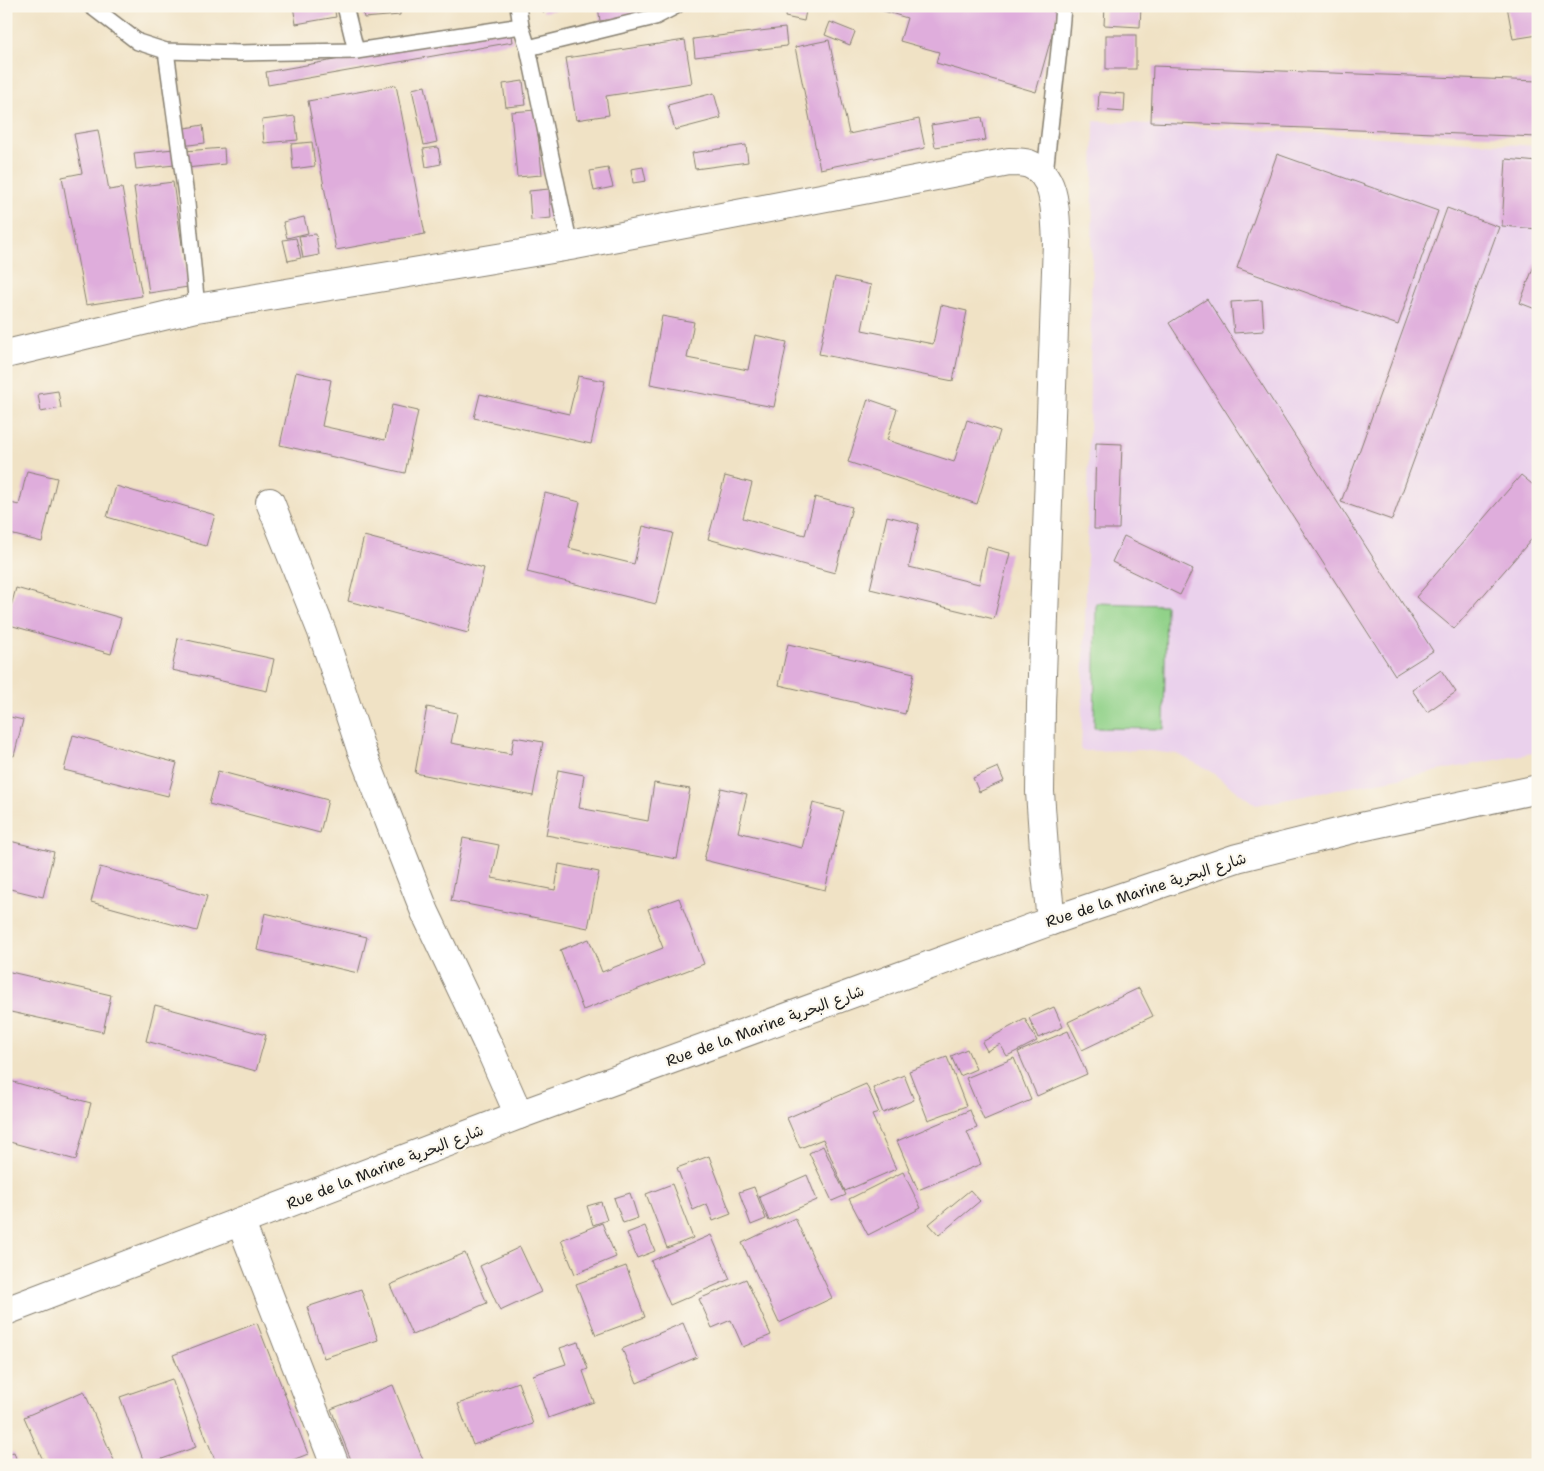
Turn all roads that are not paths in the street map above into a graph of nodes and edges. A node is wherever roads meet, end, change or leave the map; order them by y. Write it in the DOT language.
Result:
graph roads {
  1 [pos="91,6"];
  2 [pos="345,6"];
  3 [pos="518,6"];
  4 [pos="676,6"];
  5 [pos="1063,6"];
  6 [pos="521,26"];
  7 [pos="528,48"];
  8 [pos="166,50"];
  9 [pos="356,52"];
  10 [pos="1045,175"];
  11 [pos="570,246"];
  12 [pos="197,308"];
  13 [pos="6,354"];
  14 [pos="270,502"];
  15 [pos="1538,789"];
  16 [pos="1051,921"];
  17 [pos="519,1116"];
  18 [pos="241,1222"];
  19 [pos="6,1311"];
  20 [pos="335,1465"];
  1 -- 8 [label="lane"];
  2 -- 9 [label="lane"];
  3 -- 6 [label="lane"];
  4 -- 7 [label="lane"];
  5 -- 10 [label="lane"];
  6 -- 7 [label="lane"];
  6 -- 9 [label="lane"];
  7 -- 11 [label="lane"];
  8 -- 9 [label="lane"];
  8 -- 12 [label="lane"];
  10 -- 11 [label="street"];
  10 -- 16 [label="street"];
  11 -- 12 [label="street"];
  12 -- 13 [label="street"];
  14 -- 17 [label="street"];
  15 -- 16 [label="street, Rue de la Marine شارع البحرية"];
  16 -- 17 [label="street, Rue de la Marine شارع البحرية"];
  17 -- 18 [label="street, Rue de la Marine شارع البحرية"];
  18 -- 19 [label="street, Rue de la Marine شارع البحرية"];
  18 -- 20 [label="street"];
}
